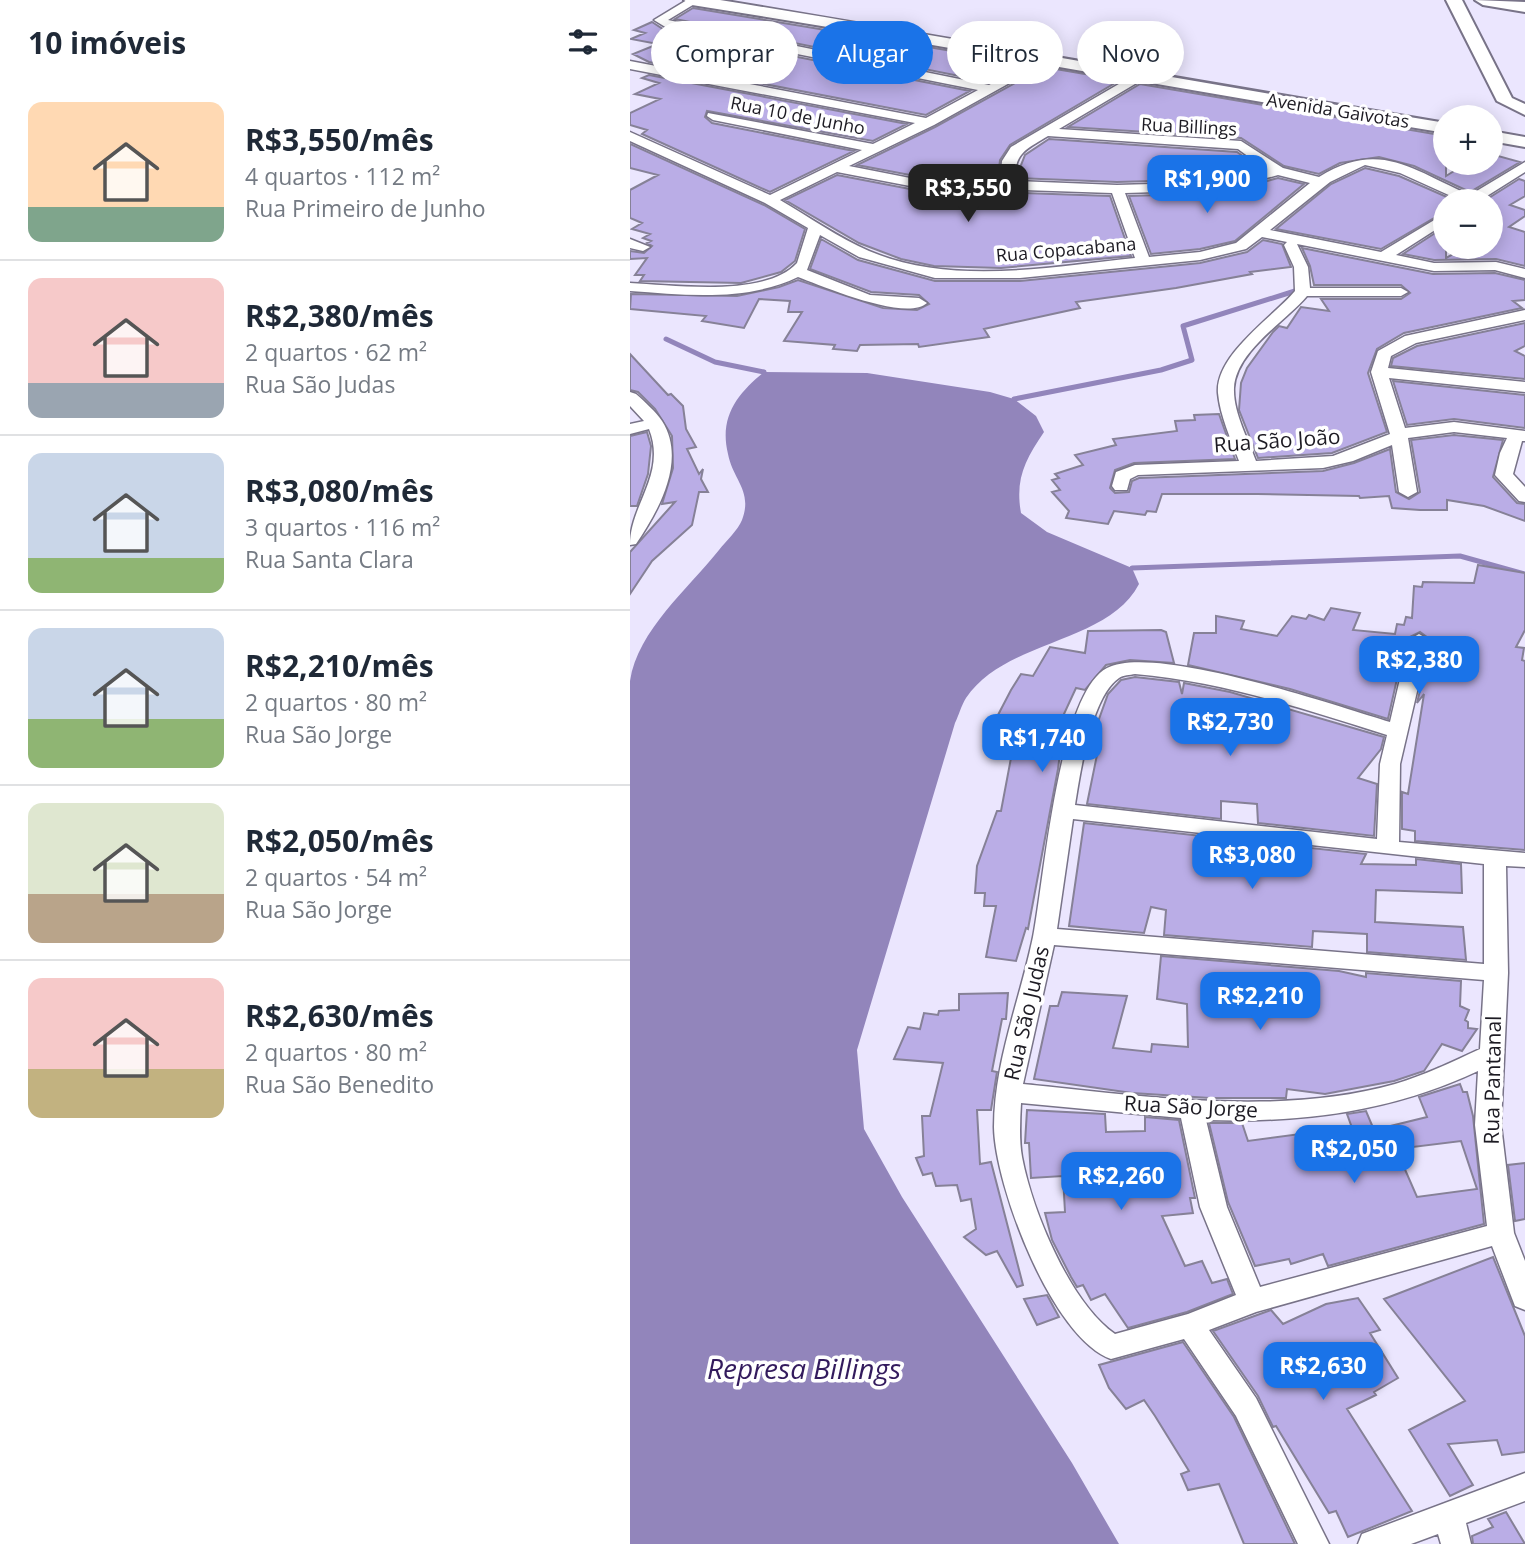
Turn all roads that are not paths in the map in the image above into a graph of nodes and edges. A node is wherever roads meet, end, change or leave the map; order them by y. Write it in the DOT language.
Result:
graph roads {
  1 [pos="694,0"];
  2 [pos="1454,0"];
  3 [pos="1483,0"];
  4 [pos="1525,6"];
  5 [pos="947,44"];
  6 [pos="630,65"];
  7 [pos="999,84"];
  8 [pos="1126,84"];
  9 [pos="1173,84"];
  10 [pos="990,89"];
  11 [pos="1525,110"];
  12 [pos="713,116"];
  13 [pos="929,122"];
  14 [pos="1433,126"];
  15 [pos="1046,132"];
  16 [pos="630,136"];
  17 [pos="1503,138"];
  18 [pos="1525,142"];
  19 [pos="876,149"];
  20 [pos="1525,166"];
  21 [pos="836,168"];
  22 [pos="1278,171"];
  23 [pos="1321,182"];
  24 [pos="1006,187"];
  25 [pos="1440,189"];
  26 [pos="1490,189"];
  27 [pos="1116,190"];
  28 [pos="770,200"];
  29 [pos="1433,225"];
  30 [pos="815,228"];
  31 [pos="1259,232"];
  32 [pos="1324,243"];
  33 [pos="1291,245"];
  34 [pos="1232,250"];
  35 [pos="1385,256"];
  36 [pos="1525,257"];
  37 [pos="1144,262"];
  38 [pos="1496,266"];
  39 [pos="797,271"];
  40 [pos="1525,274"];
  41 [pos="630,287"];
  42 [pos="1303,292"];
  43 [pos="1401,292"];
  44 [pos="919,303"];
  45 [pos="1525,314"];
  46 [pos="1379,372"];
  47 [pos="1525,387"];
  48 [pos="630,397"];
  49 [pos="655,424"];
  50 [pos="630,429"];
  51 [pos="1521,435"];
  52 [pos="1399,436"];
  53 [pos="1249,467"];
  54 [pos="1121,486"];
  55 [pos="1408,492"];
  56 [pos="1525,497"];
  57 [pos="630,540"];
  58 [pos="1419,640"];
  59 [pos="1396,731"];
  60 [pos="1062,811"];
  61 [pos="1388,848"];
  62 [pos="1495,858"];
  63 [pos="1525,860"];
  64 [pos="1044,936"];
  65 [pos="1496,973"];
  66 [pos="1490,1055"];
  67 [pos="1008,1092"];
  68 [pos="1192,1107"];
  69 [pos="1501,1233"];
  70 [pos="1525,1297"];
  71 [pos="1253,1301"];
  72 [pos="1190,1325"];
  73 [pos="1525,1487"];
  74 [pos="1452,1531"];
  75 [pos="1314,1544"];
  76 [pos="1373,1544"];
  1 -- 5 [label="street, Avenida Gaivotas"];
  1 -- 10 [label="street"];
  2 -- 11 [label="street"];
  3 -- 4 [label="street"];
  6 -- 13 [label="street"];
  7 -- 10 [label="street"];
  8 -- 15 [label="street"];
  9 -- 14 [label="street, Avenida Gaivotas"];
  10 -- 13 [label="street"];
  12 -- 19 [label="street, Rua 10 de Junho"];
  13 -- 19 [label="street"];
  15 -- 22 [label="street, Rua Billings"];
  15 -- 24 [label="street"];
  16 -- 28 [label="street, Rua Copacabana"];
  17 -- 18 [label="street"];
  19 -- 21 [label="street"];
  20 -- 26 [label="street"];
  21 -- 24 [label="street"];
  21 -- 28 [label="street"];
  22 -- 23 [label="street, Rua Billings"];
  22 -- 27 [label="street"];
  23 -- 25 [label="street, Rua Copacabana"];
  23 -- 31 [label="street, Rua Copacabana"];
  24 -- 27 [label="street"];
  27 -- 37 [label="street"];
  28 -- 30 [label="street, Rua Copacabana"];
  29 -- 35 [label="street"];
  30 -- 37 [label="street, Rua Copacabana"];
  30 -- 39 [label="street"];
  31 -- 32 [label="street"];
  31 -- 34 [label="street, Rua Copacabana"];
  32 -- 33 [label="street"];
  32 -- 35 [label="street"];
  33 -- 34 [label="street"];
  33 -- 42 [label="street"];
  34 -- 37 [label="street, Rua Copacabana"];
  35 -- 38 [label="street"];
  36 -- 38 [label="street"];
  38 -- 40 [label="street"];
  39 -- 41 [label="street"];
  39 -- 44 [label="street"];
  42 -- 43 [label="street"];
  42 -- 53 [label="street"];
  45 -- 46 [label="street"];
  46 -- 47 [label="street"];
  46 -- 52 [label="street"];
  48 -- 49 [label="street"];
  49 -- 50 [label="street"];
  49 -- 57 [label="street"];
  51 -- 52 [label="street, Rua São João"];
  51 -- 56 [label="street"];
  52 -- 53 [label="street, Rua São João"];
  52 -- 55 [label="street"];
  53 -- 54 [label="street, Rua São João"];
  58 -- 59 [label="street"];
  59 -- 60 [label="street, Rua São Judas"];
  59 -- 61 [label="street"];
  60 -- 61 [label="street"];
  60 -- 64 [label="street, Rua São Judas"];
  61 -- 62 [label="street"];
  62 -- 63 [label="street"];
  62 -- 65 [label="street, Rua Pantanal"];
  64 -- 65 [label="street"];
  64 -- 67 [label="street, Rua São Judas"];
  65 -- 66 [label="street, Rua Pantanal"];
  66 -- 68 [label="street, Rua São Jorge"];
  66 -- 69 [label="street, Rua Pantanal"];
  67 -- 68 [label="street, Rua São Jorge"];
  67 -- 72 [label="street, Rua São Judas"];
  68 -- 71 [label="street"];
  69 -- 70 [label="street, Rua Pantanal"];
  69 -- 71 [label="street, Rua São Judas"];
  71 -- 72 [label="street, Rua São Judas"];
  72 -- 75 [label="street"];
  73 -- 74 [label="street"];
  74 -- 76 [label="street"];
}
